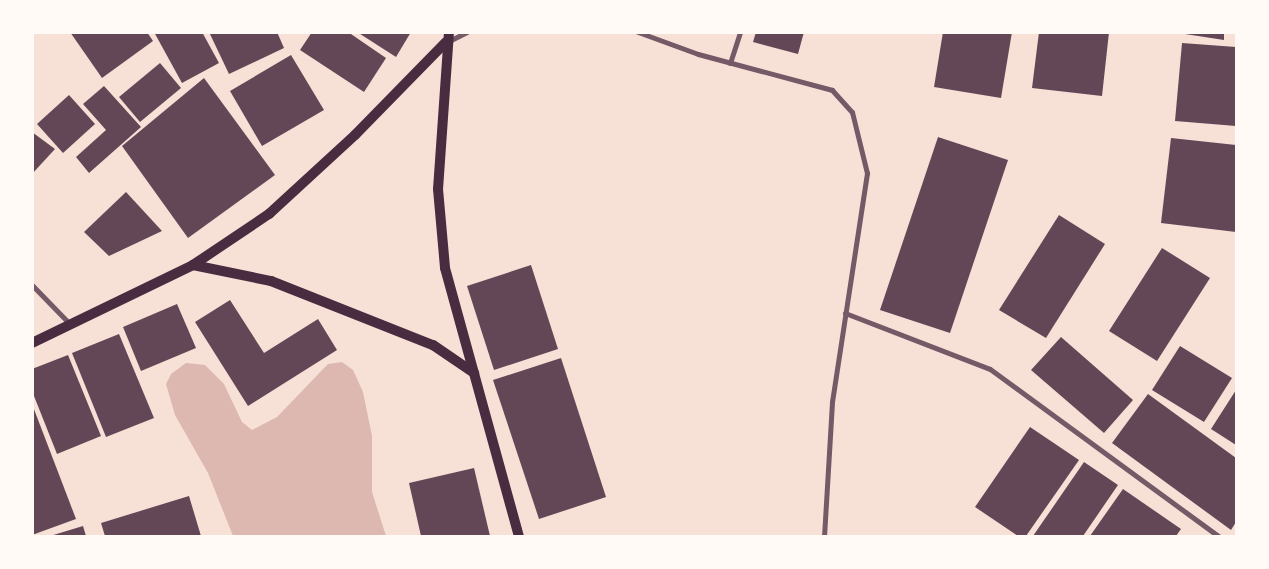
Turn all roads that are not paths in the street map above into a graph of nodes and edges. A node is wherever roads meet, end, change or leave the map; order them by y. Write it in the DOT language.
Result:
graph roads {
  1 [pos="467,32"];
  2 [pos="638,32"];
  3 [pos="740,32"];
  4 [pos="448,37"];
  5 [pos="730,63"];
  6 [pos="193,265"];
  7 [pos="32,285"];
  8 [pos="845,313"];
  9 [pos="69,323"];
  10 [pos="32,343"];
  11 [pos="474,374"];
  12 [pos="519,536"];
  13 [pos="824,536"];
  14 [pos="1218,536"];
  1 -- 4 [label="street"];
  2 -- 5 [label="street"];
  3 -- 5 [label="street"];
  4 -- 6 [label="main road"];
  4 -- 11 [label="main road"];
  5 -- 8 [label="street"];
  6 -- 9 [label="main road"];
  6 -- 11 [label="main road"];
  7 -- 9 [label="street"];
  8 -- 13 [label="street"];
  8 -- 14 [label="street"];
  9 -- 10 [label="main road"];
  11 -- 12 [label="main road"];
}
